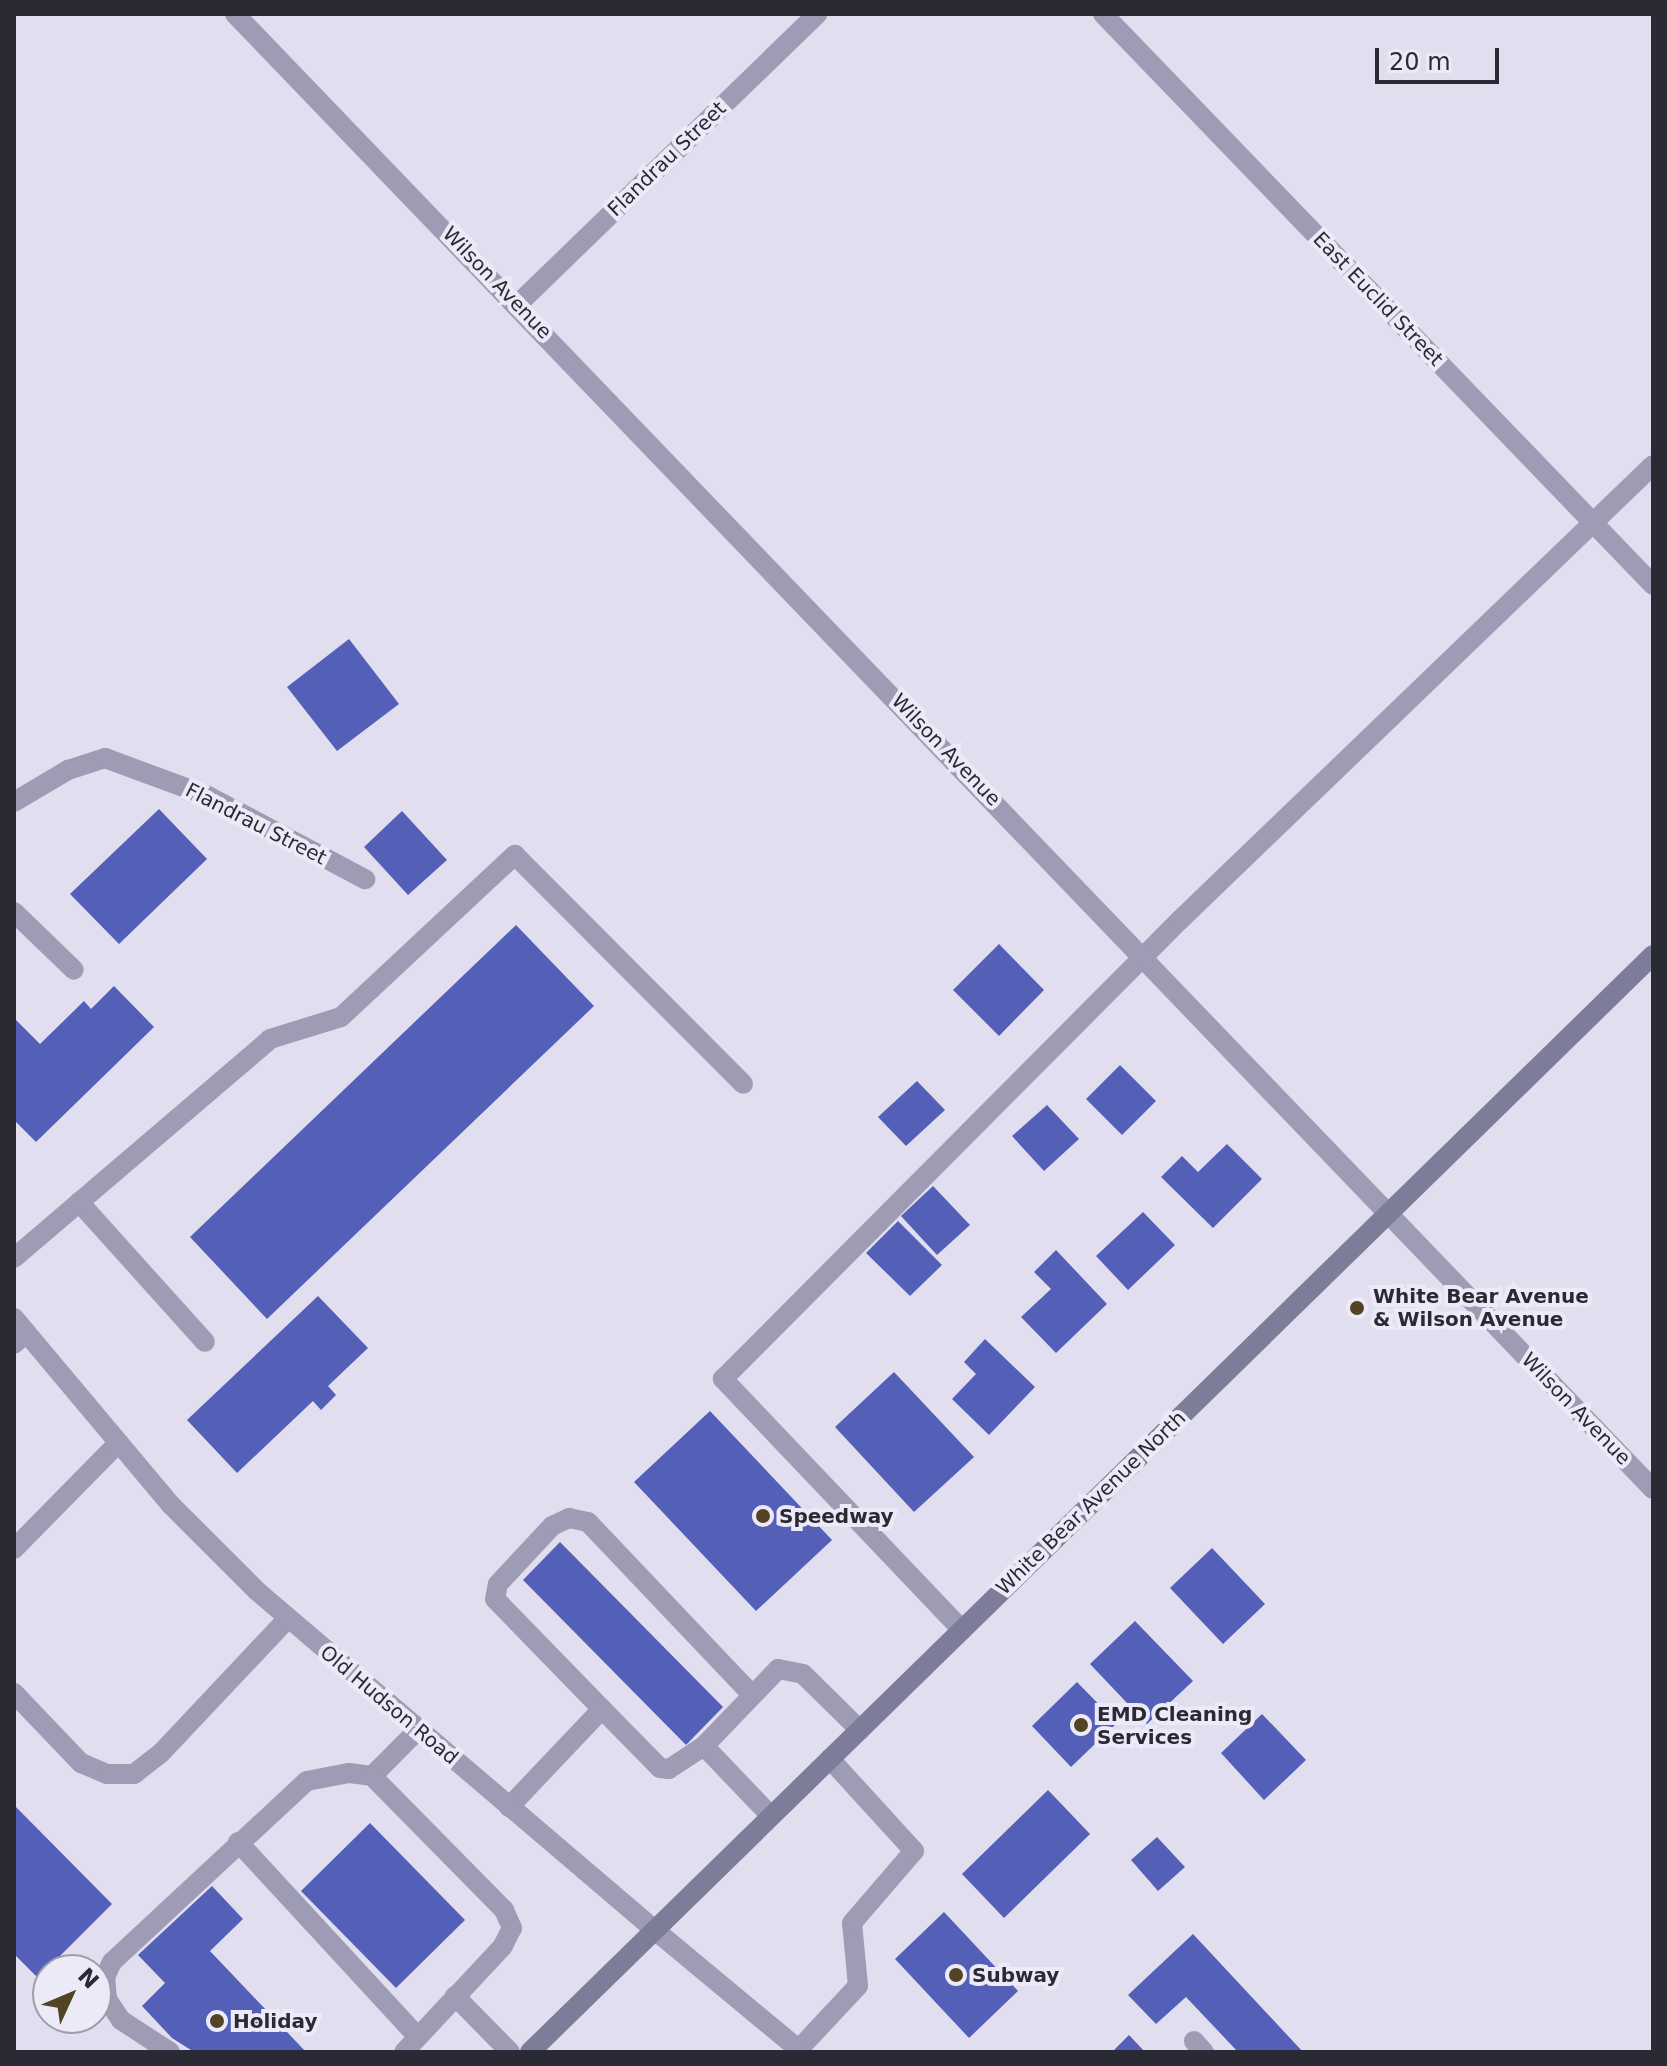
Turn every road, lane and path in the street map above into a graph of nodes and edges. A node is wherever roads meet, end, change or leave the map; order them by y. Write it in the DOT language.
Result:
graph roads {
  1 [pos="235,14"];
  2 [pos="817,14"];
  3 [pos="1103,14"];
  4 [pos="518,304"];
  5 [pos="1653,465"];
  6 [pos="1593,522"];
  7 [pos="1653,585"];
  8 [pos="14,802"];
  9 [pos="365,879"];
  10 [pos="14,912"];
  11 [pos="1653,955"];
  12 [pos="1147,959"];
  13 [pos="74,970"];
  14 [pos="743,1084"];
  15 [pos="79,1202"];
  16 [pos="1389,1212"];
  17 [pos="14,1258"];
  18 [pos="18,1332"];
  19 [pos="205,1342"];
  20 [pos="118,1443"];
  21 [pos="1653,1489"];
  22 [pos="14,1549"];
  23 [pos="288,1618"];
  24 [pos="962,1630"];
  25 [pos="14,1693"];
  26 [pos="752,1695"];
  27 [pos="602,1709"];
  28 [pos="418,1730"];
  29 [pos="860,1730"];
  30 [pos="704,1746"];
  31 [pos="830,1759"];
  32 [pos="372,1776"];
  33 [pos="509,1807"];
  34 [pos="771,1816"];
  35 [pos="238,1842"];
  36 [pos="656,1931"];
  37 [pos="455,1996"];
  38 [pos="418,2037"];
  39 [pos="801,2051"];
  40 [pos="170,2052"];
  41 [pos="404,2052"];
  42 [pos="510,2052"];
  43 [pos="530,2052"];
  1 -- 4 [label="street, Wilson Avenue"];
  2 -- 4 [label="street, Flandrau Street"];
  3 -- 6 [label="street, East Euclid Street"];
  4 -- 12 [label="street, Wilson Avenue"];
  5 -- 6 [label="street"];
  6 -- 7 [label="street, East Euclid Street"];
  6 -- 12 [label="street"];
  8 -- 9 [label="street, Flandrau Street"];
  10 -- 13 [label="street"];
  11 -- 16 [label="main road, White Bear Avenue North"];
  12 -- 16 [label="street, Wilson Avenue"];
  12 -- 24 [label="street"];
  14 -- 15 [label="street"];
  15 -- 17 [label="street"];
  15 -- 19 [label="street"];
  16 -- 21 [label="street, Wilson Avenue"];
  16 -- 24 [label="main road, White Bear Avenue North"];
  18 -- 20 [label="street, Old Hudson Road"];
  20 -- 22 [label="street"];
  20 -- 23 [label="street, Old Hudson Road"];
  23 -- 25 [label="street"];
  23 -- 28 [label="street, Old Hudson Road"];
  24 -- 29 [label="main road, White Bear Avenue North"];
  26 -- 27 [label="street"];
  26 -- 29 [label="street"];
  26 -- 30 [label="street"];
  27 -- 30 [label="street"];
  27 -- 33 [label="street"];
  28 -- 32 [label="street"];
  28 -- 33 [label="street, Old Hudson Road"];
  29 -- 31 [label="main road, White Bear Avenue North"];
  30 -- 34 [label="street"];
  31 -- 34 [label="main road, White Bear Avenue North"];
  31 -- 39 [label="street"];
  32 -- 35 [label="street"];
  32 -- 37 [label="street"];
  33 -- 36 [label="street, Old Hudson Road"];
  34 -- 36 [label="main road, White Bear Avenue North"];
  35 -- 38 [label="street"];
  35 -- 40 [label="street"];
  36 -- 39 [label="street, Old Hudson Road"];
  36 -- 43 [label="main road, White Bear Avenue North"];
  37 -- 38 [label="street"];
  37 -- 42 [label="street"];
  38 -- 41 [label="street"];
}
